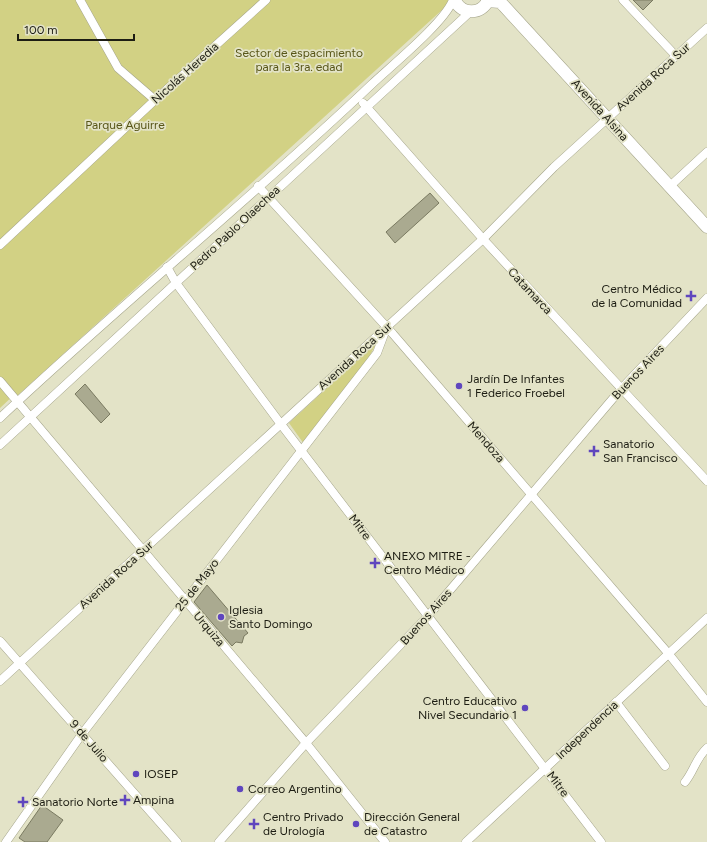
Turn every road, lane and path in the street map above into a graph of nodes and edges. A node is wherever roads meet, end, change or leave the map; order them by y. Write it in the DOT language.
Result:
graph roads {
  1 [pos="80,0"];
  2 [pos="266,0"];
  3 [pos="454,0"];
  4 [pos="488,0"];
  5 [pos="623,0"];
  6 [pos="470,12"];
  7 [pos="707,28"];
  8 [pos="676,56"];
  9 [pos="358,97"];
  10 [pos="155,100"];
  11 [pos="367,106"];
  12 [pos="608,118"];
  13 [pos="707,152"];
  14 [pos="258,186"];
  15 [pos="669,187"];
  16 [pos="269,197"];
  17 [pos="707,227"];
  18 [pos="483,239"];
  19 [pos="0,245"];
  20 [pos="167,267"];
  21 [pos="176,283"];
  22 [pos="707,298"];
  23 [pos="386,327"];
  24 [pos="0,381"];
  25 [pos="621,390"];
  26 [pos="17,402"];
  27 [pos="30,417"];
  28 [pos="0,418"];
  29 [pos="280,423"];
  30 [pos="0,445"];
  31 [pos="302,451"];
  32 [pos="707,481"];
  33 [pos="532,495"];
  34 [pos="143,551"];
  35 [pos="184,601"];
  36 [pos="428,616"];
  37 [pos="707,618"];
  38 [pos="0,641"];
  39 [pos="668,653"];
  40 [pos="20,663"];
  41 [pos="0,681"];
  42 [pos="616,702"];
  43 [pos="707,702"];
  44 [pos="82,734"];
  45 [pos="306,743"];
  46 [pos="707,748"];
  47 [pos="665,766"];
  48 [pos="546,768"];
  49 [pos="685,782"];
  50 [pos="6,842"];
  51 [pos="177,842"];
  52 [pos="219,842"];
  53 [pos="385,842"];
  54 [pos="466,842"];
  55 [pos="601,842"];
  1 -- 10 [label="street"];
  2 -- 10 [label="street, Nicolás Heredia"];
  3 -- 6 [label="highway"];
  3 -- 9 [label="street, Pedro Pablo Olaechea"];
  4 -- 6 [label="highway"];
  4 -- 12 [label="highway, Avenida Alsina"];
  5 -- 8 [label="street"];
  6 -- 11 [label="street, Pedro Pablo Olaechea"];
  7 -- 8 [label="street, Avenida Roca Sur"];
  8 -- 12 [label="street, Avenida Roca Sur"];
  9 -- 11 [label="street, Catamarca"];
  9 -- 14 [label="street, Pedro Pablo Olaechea"];
  10 -- 19 [label="street, Nicolás Heredia"];
  11 -- 16 [label="street, Pedro Pablo Olaechea"];
  11 -- 18 [label="street, Catamarca"];
  12 -- 15 [label="highway, Avenida Alsina"];
  12 -- 18 [label="street, Avenida Roca Sur"];
  13 -- 15 [label="street"];
  14 -- 16 [label="street, Mendoza"];
  14 -- 20 [label="street, Pedro Pablo Olaechea"];
  15 -- 17 [label="highway, Avenida Alsina"];
  16 -- 21 [label="street, Pedro Pablo Olaechea"];
  16 -- 23 [label="street, Mendoza"];
  18 -- 23 [label="street, Avenida Roca Sur"];
  18 -- 25 [label="street, Catamarca"];
  20 -- 21 [label="street, Mitre"];
  20 -- 26 [label="street, Pedro Pablo Olaechea"];
  21 -- 27 [label="street, Pedro Pablo Olaechea"];
  21 -- 29 [label="street, Mitre"];
  22 -- 25 [label="street, Buenos Aires"];
  23 -- 29 [label="street, Avenida Roca Sur"];
  23 -- 31 [label="street, 25 de Mayo"];
  23 -- 33 [label="street, Mendoza"];
  24 -- 26 [label="street, Urquiza"];
  25 -- 32 [label="street, Catamarca"];
  25 -- 33 [label="street, Buenos Aires"];
  26 -- 27 [label="street, Urquiza"];
  26 -- 28 [label="street, Pedro Pablo Olaechea"];
  27 -- 30 [label="street, Pedro Pablo Olaechea"];
  27 -- 34 [label="street, Urquiza"];
  29 -- 31 [label="street, Mitre"];
  29 -- 34 [label="street, Avenida Roca Sur"];
  31 -- 35 [label="street, 25 de Mayo"];
  31 -- 36 [label="street, Mitre"];
  33 -- 36 [label="street, Buenos Aires"];
  33 -- 39 [label="street, Mendoza"];
  34 -- 35 [label="street, Urquiza"];
  34 -- 40 [label="street, Avenida Roca Sur"];
  35 -- 44 [label="street, 25 de Mayo"];
  35 -- 45 [label="street, Urquiza"];
  36 -- 45 [label="street, Buenos Aires"];
  36 -- 48 [label="street, Mitre"];
  37 -- 39 [label="street, Independencia"];
  38 -- 40 [label="street, 9 de Julio"];
  39 -- 42 [label="street, Independencia"];
  39 -- 43 [label="street, Mendoza"];
  40 -- 41 [label="street, Avenida Roca Sur"];
  40 -- 44 [label="street, 9 de Julio"];
  42 -- 47 [label="street"];
  42 -- 48 [label="street, Independencia"];
  44 -- 50 [label="street, 25 de Mayo"];
  44 -- 51 [label="street, 9 de Julio"];
  45 -- 52 [label="street, Buenos Aires"];
  45 -- 53 [label="street, Urquiza"];
  46 -- 49 [label="street"];
  48 -- 54 [label="street, Independencia"];
  48 -- 55 [label="street, Mitre"];
}
